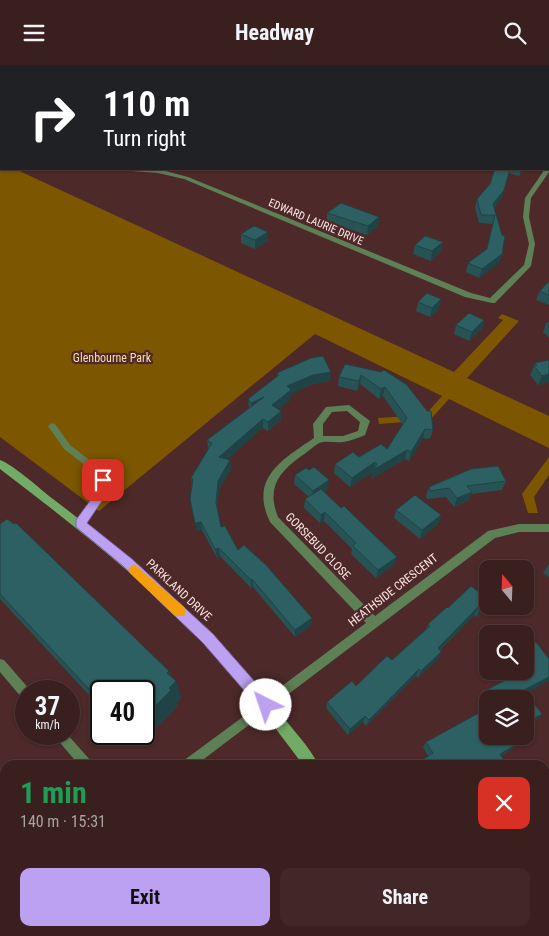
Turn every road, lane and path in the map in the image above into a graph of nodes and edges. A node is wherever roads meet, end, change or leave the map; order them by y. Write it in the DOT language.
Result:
graph roads {
  1 [pos="144,170"];
  2 [pos="548,170"];
  3 [pos="52,426"];
  4 [pos="319,439"];
  5 [pos="0,464"];
  6 [pos="80,524"];
  7 [pos="549,528"];
  8 [pos="374,623"];
  9 [pos="0,664"];
  10 [pos="15,681"];
  11 [pos="266,705"];
  12 [pos="70,745"];
  13 [pos="83,760"];
  14 [pos="194,760"];
  15 [pos="307,760"];
  1 -- 2 [label="street, EDWARD LAURIE DRIVE"];
  3 -- 6 [label="lane"];
  4 -- 4 [label="street"];
  4 -- 8 [label="street, GORSEBUD CLOSE"];
  5 -- 6 [label="street, PARKLAND DRIVE"];
  6 -- 11 [label="street, PARKLAND DRIVE"];
  7 -- 8 [label="street, HEATHSIDE CRESCENT"];
  8 -- 11 [label="street, HEATHSIDE CRESCENT"];
  9 -- 10 [label="lane"];
  11 -- 14 [label="lane"];
  11 -- 15 [label="street, PARKLAND DRIVE"];
  12 -- 13 [label="lane"];
}
